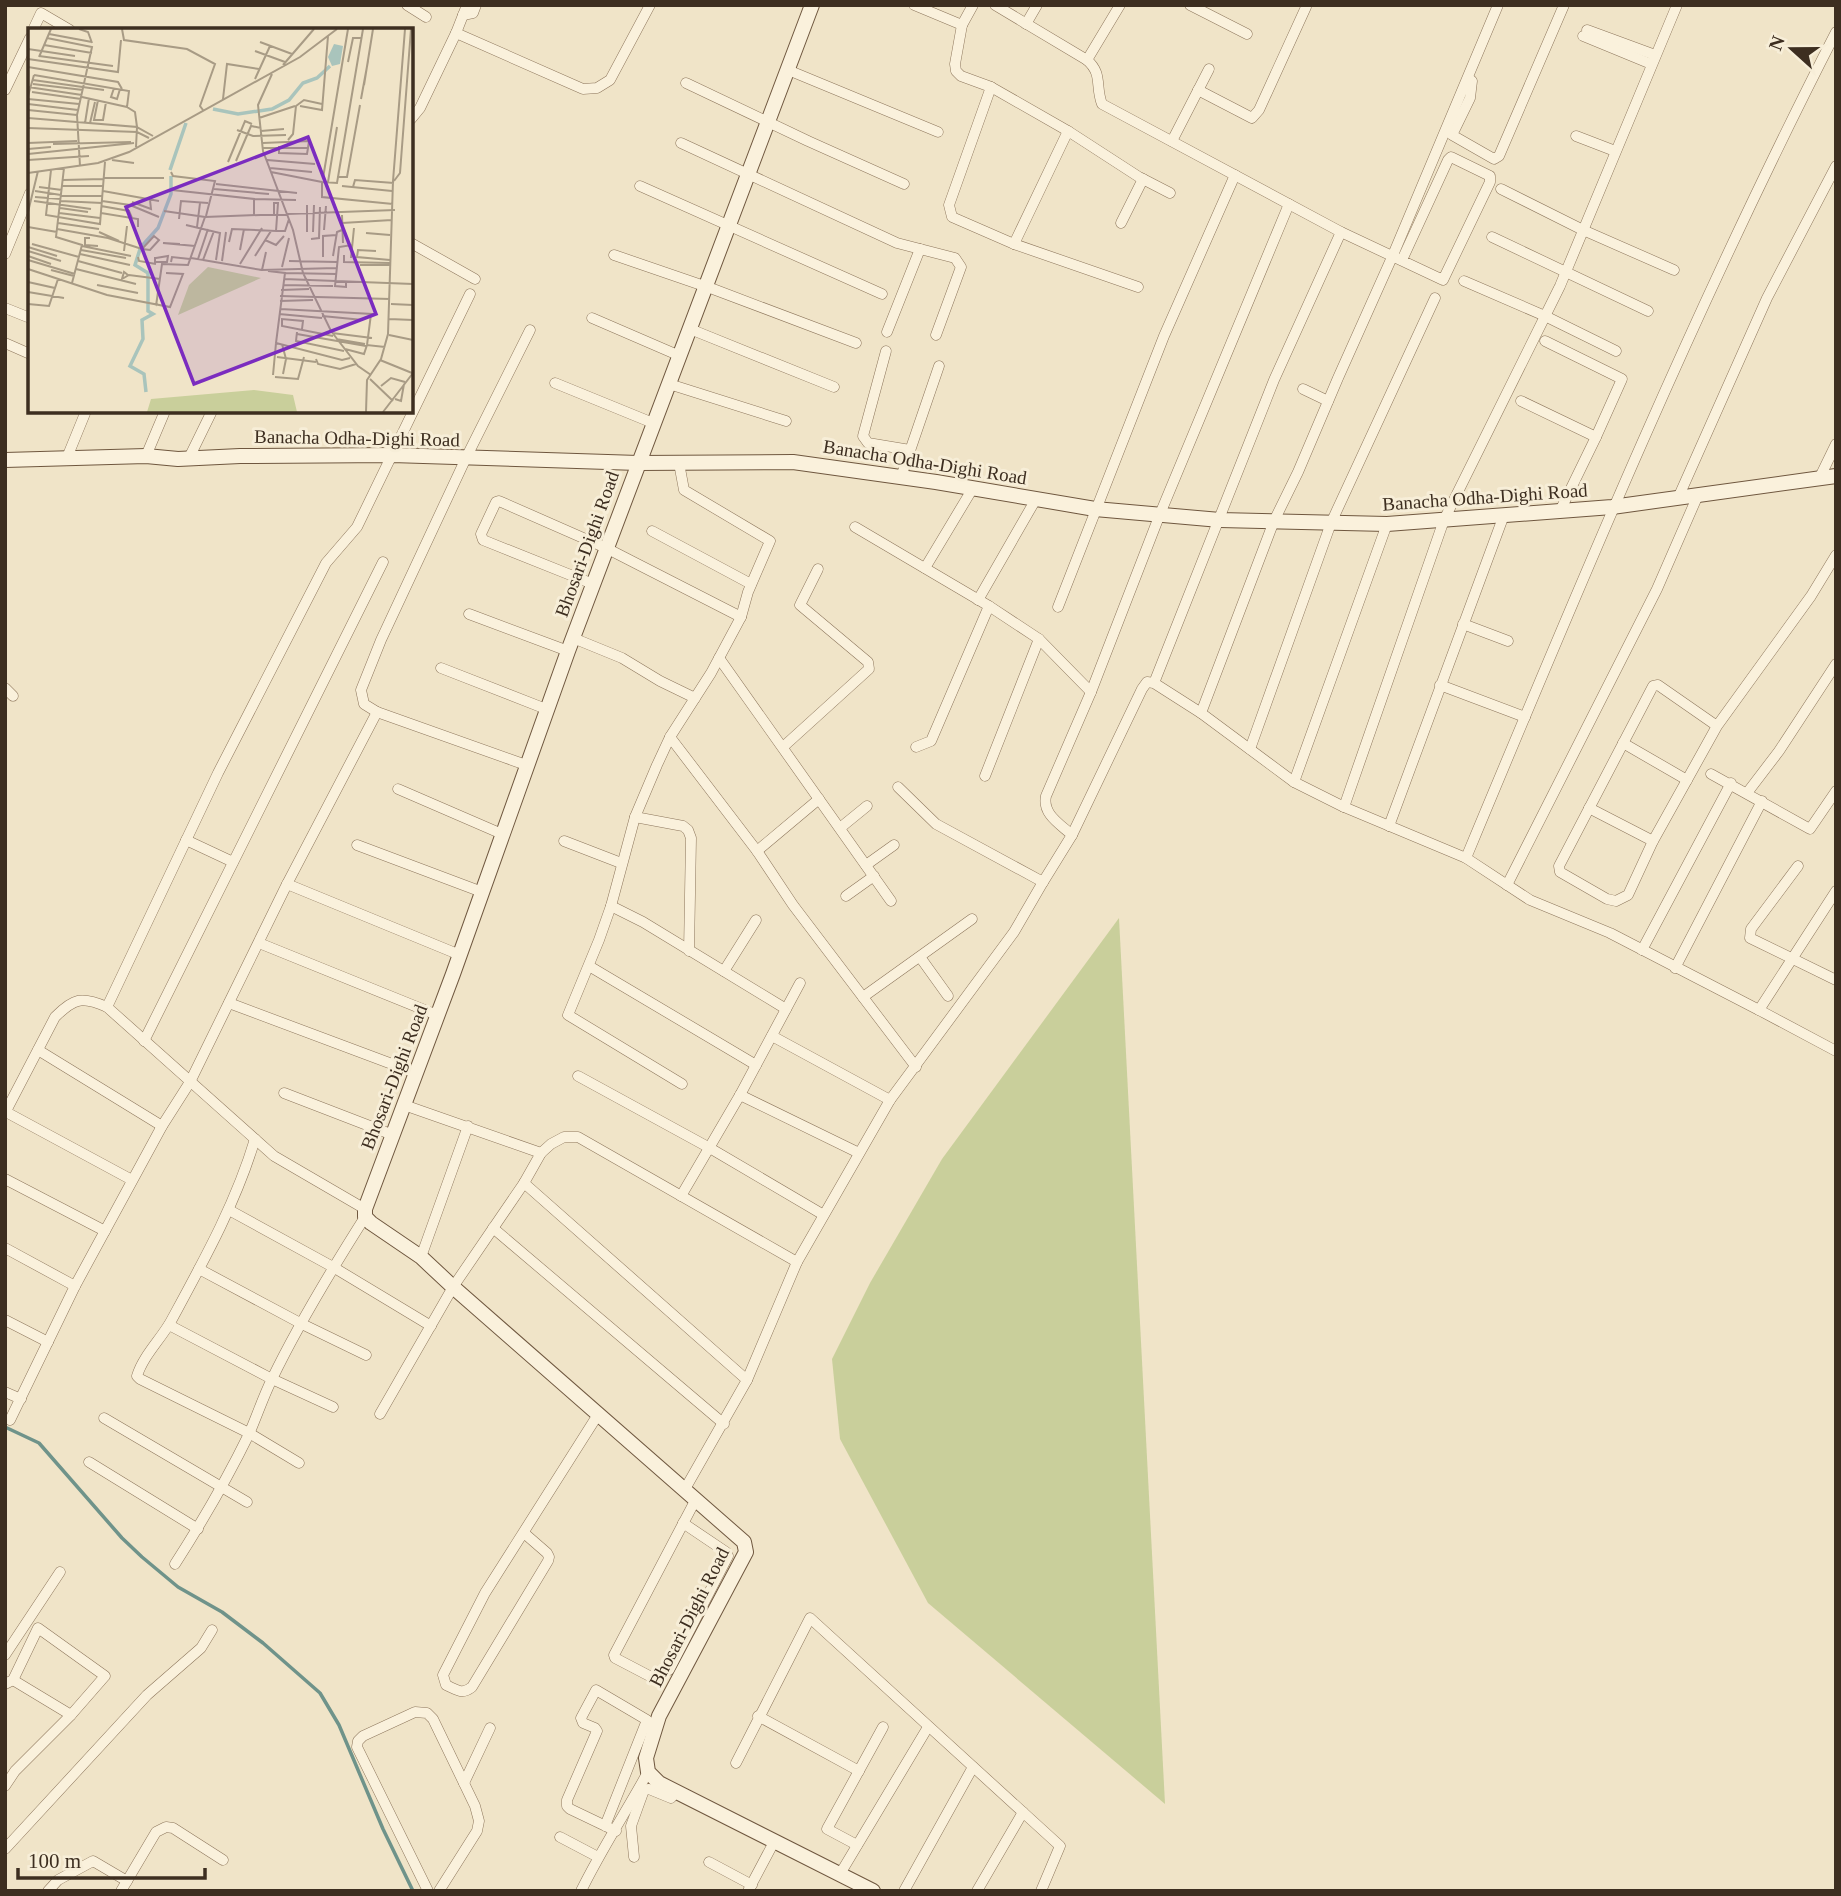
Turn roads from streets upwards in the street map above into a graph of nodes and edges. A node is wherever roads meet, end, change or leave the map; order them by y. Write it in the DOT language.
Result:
graph roads {
  1 [pos="407,5"];
  2 [pos="476,5"];
  3 [pos="650,5"];
  4 [pos="812,5"];
  5 [pos="914,5"];
  6 [pos="972,5"];
  7 [pos="995,5"];
  8 [pos="1037,5"];
  9 [pos="1120,5"];
  10 [pos="1190,5"];
  11 [pos="1305,5"];
  12 [pos="1498,5"];
  13 [pos="1564,5"];
  14 [pos="1677,5"];
  15 [pos="465,10"];
  16 [pos="426,17"];
  17 [pos="1026,24"];
  18 [pos="962,25"];
  19 [pos="34,28"];
  20 [pos="67,28"];
  21 [pos="1836,32"];
  22 [pos="457,33"];
  23 [pos="1585,33"];
  24 [pos="1247,34"];
  25 [pos="28,42"];
  26 [pos="1831,52"];
  27 [pos="1087,60"];
  28 [pos="1653,60"];
  29 [pos="1209,69"];
  30 [pos="788,70"];
  31 [pos="1468,78"];
  32 [pos="686,83"];
  33 [pos="991,87"];
  34 [pos="5,90"];
  35 [pos="1198,90"];
  36 [pos="413,117"];
  37 [pos="769,123"];
  38 [pos="1068,131"];
  39 [pos="938,132"];
  40 [pos="1576,136"];
  41 [pos="1172,141"];
  42 [pos="681,143"];
  43 [pos="1615,151"];
  44 [pos="1836,166"];
  45 [pos="1235,175"];
  46 [pos="749,176"];
  47 [pos="1143,179"];
  48 [pos="904,184"];
  49 [pos="640,186"];
  50 [pos="1501,189"];
  51 [pos="1170,193"];
  52 [pos="28,199"];
  53 [pos="1289,204"];
  54 [pos="1121,223"];
  55 [pos="730,226"];
  56 [pos="1583,230"];
  57 [pos="1341,232"];
  58 [pos="1492,237"];
  59 [pos="413,244"];
  60 [pos="1014,244"];
  61 [pos="920,249"];
  62 [pos="5,254"];
  63 [pos="614,255"];
  64 [pos="1398,258"];
  65 [pos="1674,270"];
  66 [pos="1566,272"];
  67 [pos="475,279"];
  68 [pos="1464,281"];
  69 [pos="707,287"];
  70 [pos="1138,287"];
  71 [pos="470,294"];
  72 [pos="882,294"];
  73 [pos="1434,298"];
  74 [pos="5,308"];
  75 [pos="1648,311"];
  76 [pos="1545,316"];
  77 [pos="28,317"];
  78 [pos="592,318"];
  79 [pos="530,330"];
  80 [pos="690,330"];
  81 [pos="887,332"];
  82 [pos="936,335"];
  83 [pos="1545,341"];
  84 [pos="5,343"];
  85 [pos="856,344"];
  86 [pos="886,351"];
  87 [pos="1616,351"];
  88 [pos="28,353"];
  89 [pos="680,356"];
  90 [pos="939,366"];
  91 [pos="555,383"];
  92 [pos="669,384"];
  93 [pos="834,387"];
  94 [pos="1303,389"];
  95 [pos="1328,401"];
  96 [pos="1521,401"];
  97 [pos="413,412"];
  98 [pos="85,413"];
  99 [pos="164,413"];
  100 [pos="211,413"];
  101 [pos="412,413"];
  102 [pos="786,421"];
  103 [pos="653,423"];
  104 [pos="1596,437"];
  105 [pos="1836,444"];
  106 [pos="910,450"];
  107 [pos="392,455"];
  108 [pos="146,456"];
  109 [pos="189,458"];
  110 [pos="466,458"];
  111 [pos="5,460"];
  112 [pos="66,460"];
  113 [pos="638,463"];
  114 [pos="679,463"];
  115 [pos="1836,476"];
  116 [pos="901,477"];
  117 [pos="1819,479"];
  118 [pos="973,488"];
  119 [pos="1699,495"];
  120 [pos="1678,498"];
  121 [pos="1035,499"];
  122 [pos="1612,507"];
  123 [pos="1095,509"];
  124 [pos="1560,511"];
  125 [pos="1160,514"];
  126 [pos="1504,515"];
  127 [pos="1220,520"];
  128 [pos="1444,520"];
  129 [pos="1274,521"];
  130 [pos="1331,523"];
  131 [pos="1387,524"];
  132 [pos="855,527"];
  133 [pos="652,531"];
  134 [pos="606,548"];
  135 [pos="1836,555"];
  136 [pos="383,562"];
  137 [pos="925,568"];
  138 [pos="818,569"];
  139 [pos="593,584"];
  140 [pos="751,584"];
  141 [pos="978,600"];
  142 [pos="989,606"];
  143 [pos="1058,607"];
  144 [pos="469,614"];
  145 [pos="741,617"];
  146 [pos="1463,624"];
  147 [pos="1039,639"];
  148 [pos="1508,641"];
  149 [pos="570,645"];
  150 [pos="719,658"];
  151 [pos="1836,664"];
  152 [pos="441,668"];
  153 [pos="1154,683"];
  154 [pos="1440,685"];
  155 [pos="1091,692"];
  156 [pos="695,698"];
  157 [pos="546,709"];
  158 [pos="377,712"];
  159 [pos="1201,713"];
  160 [pos="1525,717"];
  161 [pos="1717,726"];
  162 [pos="670,737"];
  163 [pos="1623,743"];
  164 [pos="783,747"];
  165 [pos="916,747"];
  166 [pos="1250,749"];
  167 [pos="526,765"];
  168 [pos="1710,774"];
  169 [pos="985,776"];
  170 [pos="1687,780"];
  171 [pos="1294,782"];
  172 [pos="1731,783"];
  173 [pos="898,787"];
  174 [pos="398,789"];
  175 [pos="1836,791"];
  176 [pos="1747,793"];
  177 [pos="819,799"];
  178 [pos="1762,801"];
  179 [pos="867,806"];
  180 [pos="1344,807"];
  181 [pos="1589,808"];
  182 [pos="635,817"];
  183 [pos="1389,826"];
  184 [pos="840,828"];
  185 [pos="502,834"];
  186 [pos="1072,835"];
  187 [pos="186,840"];
  188 [pos="564,841"];
  189 [pos="1653,841"];
  190 [pos="357,845"];
  191 [pos="894,845"];
  192 [pos="757,851"];
  193 [pos="1466,858"];
  194 [pos="233,862"];
  195 [pos="621,863"];
  196 [pos="866,865"];
  197 [pos="1798,866"];
  198 [pos="874,876"];
  199 [pos="1043,882"];
  200 [pos="287,884"];
  201 [pos="1507,885"];
  202 [pos="1836,891"];
  203 [pos="482,892"];
  204 [pos="846,896"];
  205 [pos="891,901"];
  206 [pos="611,906"];
  207 [pos="972,919"];
  208 [pos="756,920"];
  209 [pos="259,943"];
  210 [pos="1642,950"];
  211 [pos="689,951"];
  212 [pos="460,955"];
  213 [pos="920,957"];
  214 [pos="1791,958"];
  215 [pos="589,966"];
  216 [pos="1675,968"];
  217 [pos="724,971"];
  218 [pos="1836,980"];
  219 [pos="800,983"];
  220 [pos="948,996"];
  221 [pos="863,997"];
  222 [pos="229,1003"];
  223 [pos="107,1007"];
  224 [pos="786,1009"];
  225 [pos="1759,1010"];
  226 [pos="438,1015"];
  227 [pos="772,1036"];
  228 [pos="144,1041"];
  229 [pos="38,1050"];
  230 [pos="1836,1051"];
  231 [pos="756,1065"];
  232 [pos="916,1067"];
  233 [pos="416,1073"];
  234 [pos="578,1076"];
  235 [pos="190,1082"];
  236 [pos="682,1084"];
  237 [pos="284,1093"];
  238 [pos="740,1095"];
  239 [pos="890,1100"];
  240 [pos="404,1105"];
  241 [pos="5,1113"];
  242 [pos="162,1126"];
  243 [pos="468,1126"];
  244 [pos="393,1135"];
  245 [pos="255,1139"];
  246 [pos="708,1147"];
  247 [pos="541,1153"];
  248 [pos="859,1153"];
  249 [pos="5,1179"];
  250 [pos="132,1180"];
  251 [pos="524,1183"];
  252 [pos="681,1196"];
  253 [pos="229,1210"];
  254 [pos="365,1213"];
  255 [pos="822,1214"];
  256 [pos="493,1228"];
  257 [pos="105,1231"];
  258 [pos="5,1248"];
  259 [pos="421,1257"];
  260 [pos="797,1262"];
  261 [pos="333,1267"];
  262 [pos="198,1269"];
  263 [pos="75,1286"];
  264 [pos="453,1287"];
  265 [pos="5,1320"];
  266 [pos="302,1324"];
  267 [pos="169,1325"];
  268 [pos="431,1326"];
  269 [pos="48,1342"];
  270 [pos="366,1355"];
  271 [pos="272,1379"];
  272 [pos="747,1380"];
  273 [pos="5,1392"];
  274 [pos="21,1399"];
  275 [pos="333,1408"];
  276 [pos="599,1413"];
  277 [pos="380,1414"];
  278 [pos="104,1418"];
  279 [pos="9,1420"];
  280 [pos="724,1424"];
  281 [pos="249,1433"];
  282 [pos="89,1462"];
  283 [pos="299,1463"];
  284 [pos="221,1486"];
  285 [pos="690,1494"];
  286 [pos="247,1502"];
  287 [pos="683,1522"];
  288 [pos="198,1529"];
  289 [pos="524,1533"];
  290 [pos="175,1564"];
  291 [pos="60,1572"];
  292 [pos="212,1630"];
  293 [pos="5,1656"];
  294 [pos="669,1670"];
  295 [pos="659,1681"];
  296 [pos="9,1682"];
  297 [pos="71,1715"];
  298 [pos="758,1716"];
  299 [pos="883,1727"];
  300 [pos="928,1727"];
  301 [pos="490,1728"];
  302 [pos="736,1763"];
  303 [pos="973,1767"];
  304 [pos="859,1771"];
  305 [pos="648,1772"];
  306 [pos="464,1783"];
  307 [pos="5,1786"];
  308 [pos="676,1792"];
  309 [pos="1023,1812"];
  310 [pos="605,1826"];
  311 [pos="616,1831"];
  312 [pos="560,1837"];
  313 [pos="774,1842"];
  314 [pos="857,1845"];
  315 [pos="5,1849"];
  316 [pos="598,1857"];
  317 [pos="634,1857"];
  318 [pos="223,1860"];
  319 [pos="709,1862"];
  320 [pos="839,1874"];
  321 [pos="125,1887"];
  322 [pos="750,1888"];
  323 [pos="48,1891"];
  324 [pos="428,1891"];
  325 [pos="439,1891"];
  326 [pos="580,1891"];
  327 [pos="873,1891"];
  328 [pos="904,1891"];
  329 [pos="977,1891"];
  330 [pos="1041,1891"];
  1 -- 16 [label="street"];
  2 -- 15 [label="street"];
  3 -- 22 [label="street"];
  4 -- 30 [label="street, Bhosari-Dighi Road"];
  5 -- 18 [label="street"];
  6 -- 18 [label="street"];
  7 -- 17 [label="street"];
  8 -- 17 [label="street"];
  9 -- 27 [label="street"];
  10 -- 24 [label="street"];
  11 -- 35 [label="street"];
  12 -- 31 [label="street"];
  13 -- 31 [label="street"];
  14 -- 28 [label="street"];
  15 -- 22 [label="street"];
  17 -- 27 [label="street"];
  18 -- 33 [label="street"];
  19 -- 20 [label="street"];
  21 -- 26 [label="street"];
  22 -- 36 [label="street"];
  23 -- 28 [label="street"];
  25 -- 34 [label="street"];
  26 -- 122 [label="street"];
  27 -- 41 [label="street"];
  28 -- 43 [label="street"];
  29 -- 35 [label="street"];
  30 -- 37 [label="street, Bhosari-Dighi Road"];
  30 -- 39 [label="street"];
  31 -- 64 [label="street"];
  32 -- 37 [label="street"];
  33 -- 38 [label="street"];
  33 -- 60 [label="street"];
  35 -- 41 [label="street"];
  37 -- 46 [label="street, Bhosari-Dighi Road"];
  37 -- 48 [label="street"];
  38 -- 47 [label="street"];
  38 -- 60 [label="street"];
  40 -- 43 [label="street"];
  41 -- 45 [label="street"];
  42 -- 46 [label="street"];
  43 -- 56 [label="street"];
  44 -- 120 [label="street"];
  45 -- 53 [label="street"];
  45 -- 123 [label="street"];
  46 -- 55 [label="street, Bhosari-Dighi Road"];
  46 -- 61 [label="street"];
  47 -- 51 [label="street"];
  47 -- 54 [label="street"];
  49 -- 55 [label="street"];
  50 -- 56 [label="street"];
  52 -- 62 [label="street"];
  53 -- 57 [label="street"];
  53 -- 125 [label="street"];
  55 -- 69 [label="street, Bhosari-Dighi Road"];
  55 -- 72 [label="street"];
  56 -- 65 [label="street"];
  56 -- 66 [label="street"];
  57 -- 64 [label="street"];
  57 -- 127 [label="street"];
  58 -- 66 [label="street"];
  59 -- 67 [label="street"];
  60 -- 70 [label="street"];
  61 -- 81 [label="street"];
  61 -- 82 [label="street"];
  63 -- 69 [label="street"];
  64 -- 64 [label="street"];
  64 -- 95 [label="street"];
  66 -- 75 [label="street"];
  66 -- 76 [label="street"];
  68 -- 76 [label="street"];
  69 -- 80 [label="street, Bhosari-Dighi Road"];
  69 -- 85 [label="street"];
  71 -- 97 [label="street"];
  73 -- 130 [label="street"];
  74 -- 77 [label="street"];
  76 -- 87 [label="street"];
  76 -- 128 [label="street"];
  78 -- 89 [label="street"];
  79 -- 110 [label="street"];
  80 -- 89 [label="street, Bhosari-Dighi Road"];
  80 -- 93 [label="street"];
  83 -- 104 [label="street"];
  84 -- 88 [label="street"];
  86 -- 106 [label="street"];
  89 -- 92 [label="street, Bhosari-Dighi Road"];
  90 -- 106 [label="street"];
  91 -- 103 [label="street"];
  92 -- 102 [label="street"];
  92 -- 103 [label="street, Bhosari-Dighi Road"];
  94 -- 95 [label="street"];
  95 -- 129 [label="street"];
  96 -- 104 [label="street"];
  98 -- 112 [label="street"];
  99 -- 108 [label="street"];
  100 -- 109 [label="street"];
  101 -- 107 [label="street"];
  103 -- 113 [label="street, Bhosari-Dighi Road"];
  104 -- 124 [label="street"];
  105 -- 117 [label="street"];
  106 -- 116 [label="street"];
  107 -- 109 [label="street, Banacha Odha-Dighi Road"];
  107 -- 110 [label="street, Banacha Odha-Dighi Road"];
  107 -- 187 [label="street"];
  108 -- 109 [label="street, Banacha Odha-Dighi Road"];
  108 -- 112 [label="street, Banacha Odha-Dighi Road"];
  110 -- 113 [label="street, Banacha Odha-Dighi Road"];
  110 -- 158 [label="street"];
  111 -- 112 [label="street, Banacha Odha-Dighi Road"];
  113 -- 114 [label="street, Banacha Odha-Dighi Road"];
  113 -- 134 [label="street, Bhosari-Dighi Road"];
  114 -- 116 [label="street, Banacha Odha-Dighi Road"];
  114 -- 140 [label="street"];
  115 -- 117 [label="street, Banacha Odha-Dighi Road"];
  116 -- 118 [label="street, Banacha Odha-Dighi Road"];
  117 -- 119 [label="street, Banacha Odha-Dighi Road"];
  118 -- 121 [label="street, Banacha Odha-Dighi Road"];
  118 -- 137 [label="street"];
  119 -- 120 [label="street, Banacha Odha-Dighi Road"];
  119 -- 201 [label="street"];
  120 -- 122 [label="street, Banacha Odha-Dighi Road"];
  121 -- 123 [label="street, Banacha Odha-Dighi Road"];
  121 -- 141 [label="street"];
  122 -- 124 [label="street, Banacha Odha-Dighi Road"];
  122 -- 160 [label="street"];
  123 -- 125 [label="street, Banacha Odha-Dighi Road"];
  123 -- 143 [label="street"];
  124 -- 126 [label="street, Banacha Odha-Dighi Road"];
  125 -- 127 [label="street, Banacha Odha-Dighi Road"];
  125 -- 155 [label="street"];
  126 -- 128 [label="street, Banacha Odha-Dighi Road"];
  126 -- 146 [label="street"];
  127 -- 129 [label="street, Banacha Odha-Dighi Road"];
  127 -- 153 [label="street"];
  128 -- 131 [label="street, Banacha Odha-Dighi Road"];
  128 -- 180 [label="street"];
  129 -- 130 [label="street, Banacha Odha-Dighi Road"];
  129 -- 159 [label="street"];
  130 -- 131 [label="street, Banacha Odha-Dighi Road"];
  130 -- 166 [label="street"];
  131 -- 171 [label="street"];
  132 -- 137 [label="street"];
  133 -- 140 [label="street"];
  134 -- 139 [label="street, Bhosari-Dighi Road"];
  134 -- 139 [label="street"];
  134 -- 145 [label="street"];
  135 -- 161 [label="street"];
  136 -- 194 [label="street"];
  137 -- 141 [label="street"];
  138 -- 164 [label="street"];
  139 -- 149 [label="street, Bhosari-Dighi Road"];
  140 -- 145 [label="street"];
  141 -- 142 [label="street"];
  142 -- 147 [label="street"];
  142 -- 165 [label="street"];
  144 -- 149 [label="street"];
  145 -- 150 [label="street"];
  146 -- 148 [label="street"];
  146 -- 154 [label="street"];
  147 -- 155 [label="street"];
  147 -- 169 [label="street"];
  149 -- 156 [label="street"];
  149 -- 157 [label="street, Bhosari-Dighi Road"];
  150 -- 156 [label="street"];
  150 -- 164 [label="street"];
  151 -- 176 [label="street"];
  152 -- 157 [label="street"];
  153 -- 159 [label="street"];
  153 -- 186 [label="street"];
  154 -- 160 [label="street"];
  154 -- 183 [label="street"];
  155 -- 186 [label="street"];
  156 -- 162 [label="street"];
  157 -- 167 [label="street, Bhosari-Dighi Road"];
  158 -- 167 [label="street"];
  158 -- 200 [label="street"];
  159 -- 166 [label="street"];
  160 -- 193 [label="street"];
  161 -- 163 [label="street"];
  161 -- 170 [label="street"];
  162 -- 182 [label="street"];
  162 -- 192 [label="street"];
  163 -- 170 [label="street"];
  163 -- 181 [label="street"];
  164 -- 177 [label="street"];
  166 -- 171 [label="street"];
  167 -- 185 [label="street, Bhosari-Dighi Road"];
  168 -- 172 [label="street"];
  170 -- 189 [label="street"];
  171 -- 180 [label="street"];
  172 -- 176 [label="street"];
  172 -- 210 [label="street"];
  173 -- 199 [label="street"];
  174 -- 185 [label="street"];
  175 -- 178 [label="street"];
  176 -- 178 [label="street"];
  177 -- 184 [label="street"];
  177 -- 192 [label="street"];
  178 -- 216 [label="street"];
  179 -- 184 [label="street"];
  180 -- 183 [label="street"];
  181 -- 189 [label="street"];
  181 -- 189 [label="street"];
  182 -- 195 [label="street"];
  182 -- 211 [label="street"];
  183 -- 193 [label="street"];
  184 -- 196 [label="street"];
  185 -- 203 [label="street, Bhosari-Dighi Road"];
  186 -- 199 [label="street"];
  187 -- 194 [label="street"];
  187 -- 223 [label="street"];
  188 -- 195 [label="street"];
  190 -- 203 [label="street"];
  191 -- 196 [label="street"];
  192 -- 221 [label="street"];
  193 -- 201 [label="street"];
  194 -- 228 [label="street"];
  195 -- 206 [label="street"];
  196 -- 198 [label="street"];
  197 -- 214 [label="street"];
  198 -- 204 [label="street"];
  198 -- 205 [label="street"];
  199 -- 232 [label="street"];
  200 -- 209 [label="street"];
  200 -- 212 [label="street"];
  201 -- 210 [label="street"];
  202 -- 214 [label="street"];
  203 -- 212 [label="street, Bhosari-Dighi Road"];
  206 -- 211 [label="street"];
  206 -- 215 [label="street"];
  207 -- 213 [label="street"];
  208 -- 217 [label="street"];
  209 -- 222 [label="street"];
  209 -- 226 [label="street"];
  210 -- 216 [label="street"];
  211 -- 217 [label="street"];
  212 -- 226 [label="street, Bhosari-Dighi Road"];
  213 -- 220 [label="street"];
  213 -- 221 [label="street"];
  214 -- 218 [label="street"];
  214 -- 225 [label="street"];
  215 -- 231 [label="street"];
  215 -- 236 [label="street"];
  216 -- 225 [label="street"];
  217 -- 224 [label="street"];
  219 -- 224 [label="street"];
  221 -- 232 [label="street"];
  222 -- 233 [label="street"];
  222 -- 235 [label="street"];
  223 -- 228 [label="street"];
  223 -- 229 [label="street"];
  224 -- 227 [label="street"];
  225 -- 230 [label="street"];
  226 -- 233 [label="street, Bhosari-Dighi Road"];
  227 -- 231 [label="street"];
  227 -- 239 [label="street"];
  228 -- 235 [label="street"];
  229 -- 241 [label="street"];
  229 -- 242 [label="street"];
  231 -- 238 [label="street"];
  232 -- 239 [label="street"];
  233 -- 240 [label="street, Bhosari-Dighi Road"];
  234 -- 246 [label="street"];
  235 -- 242 [label="street"];
  235 -- 245 [label="street"];
  237 -- 244 [label="street"];
  238 -- 246 [label="street"];
  238 -- 248 [label="street"];
  239 -- 248 [label="street"];
  240 -- 243 [label="street"];
  240 -- 244 [label="street, Bhosari-Dighi Road"];
  241 -- 250 [label="street"];
  242 -- 250 [label="street"];
  243 -- 247 [label="street"];
  243 -- 259 [label="street"];
  244 -- 254 [label="street, Bhosari-Dighi Road"];
  245 -- 253 [label="street"];
  245 -- 254 [label="street"];
  246 -- 252 [label="street"];
  246 -- 255 [label="street"];
  247 -- 251 [label="street"];
  247 -- 252 [label="street"];
  248 -- 255 [label="street"];
  249 -- 257 [label="street"];
  250 -- 257 [label="street"];
  251 -- 256 [label="street"];
  251 -- 272 [label="street"];
  252 -- 260 [label="street"];
  253 -- 261 [label="street"];
  253 -- 262 [label="street"];
  254 -- 259 [label="street, Bhosari-Dighi Road"];
  254 -- 261 [label="street"];
  255 -- 260 [label="street"];
  256 -- 264 [label="street"];
  256 -- 280 [label="street"];
  257 -- 263 [label="street"];
  258 -- 263 [label="street"];
  259 -- 264 [label="street, Bhosari-Dighi Road"];
  260 -- 272 [label="street"];
  261 -- 266 [label="street"];
  261 -- 268 [label="street"];
  262 -- 266 [label="street"];
  262 -- 267 [label="street"];
  263 -- 269 [label="street"];
  264 -- 268 [label="street"];
  264 -- 276 [label="street, Bhosari-Dighi Road"];
  265 -- 269 [label="street"];
  266 -- 270 [label="street"];
  266 -- 271 [label="street"];
  267 -- 271 [label="street"];
  267 -- 281 [label="street"];
  268 -- 277 [label="street"];
  269 -- 274 [label="street"];
  271 -- 275 [label="street"];
  271 -- 281 [label="street"];
  272 -- 280 [label="street"];
  273 -- 274 [label="street"];
  274 -- 279 [label="street"];
  276 -- 285 [label="street, Bhosari-Dighi Road"];
  276 -- 289 [label="street"];
  278 -- 284 [label="street"];
  280 -- 285 [label="street"];
  281 -- 283 [label="street"];
  281 -- 284 [label="street"];
  282 -- 288 [label="street"];
  284 -- 286 [label="street"];
  284 -- 288 [label="street"];
  285 -- 287 [label="street"];
  285 -- 305 [label="street, Bhosari-Dighi Road"];
  287 -- 294 [label="street"];
  287 -- 295 [label="street"];
  288 -- 290 [label="street"];
  289 -- 289 [label="street"];
  291 -- 293 [label="street"];
  292 -- 315 [label="street"];
  296 -- 297 [label="street"];
  296 -- 297 [label="street"];
  297 -- 307 [label="street"];
  298 -- 300 [label="street"];
  298 -- 302 [label="street"];
  298 -- 304 [label="street"];
  299 -- 304 [label="street"];
  300 -- 303 [label="street"];
  300 -- 314 [label="street"];
  301 -- 306 [label="street"];
  303 -- 309 [label="street"];
  303 -- 328 [label="street"];
  304 -- 314 [label="street"];
  305 -- 308 [label="street"];
  305 -- 311 [label="street"];
  306 -- 324 [label="street"];
  306 -- 325 [label="street"];
  308 -- 313 [label="street"];
  308 -- 317 [label="street"];
  309 -- 329 [label="street"];
  309 -- 330 [label="street"];
  310 -- 310 [label="street"];
  310 -- 311 [label="street"];
  311 -- 316 [label="street"];
  312 -- 316 [label="street"];
  313 -- 320 [label="street"];
  313 -- 322 [label="street"];
  314 -- 320 [label="street"];
  316 -- 326 [label="street"];
  318 -- 321 [label="street"];
  319 -- 322 [label="street"];
  320 -- 327 [label="street"];
  321 -- 323 [label="street"];
}
